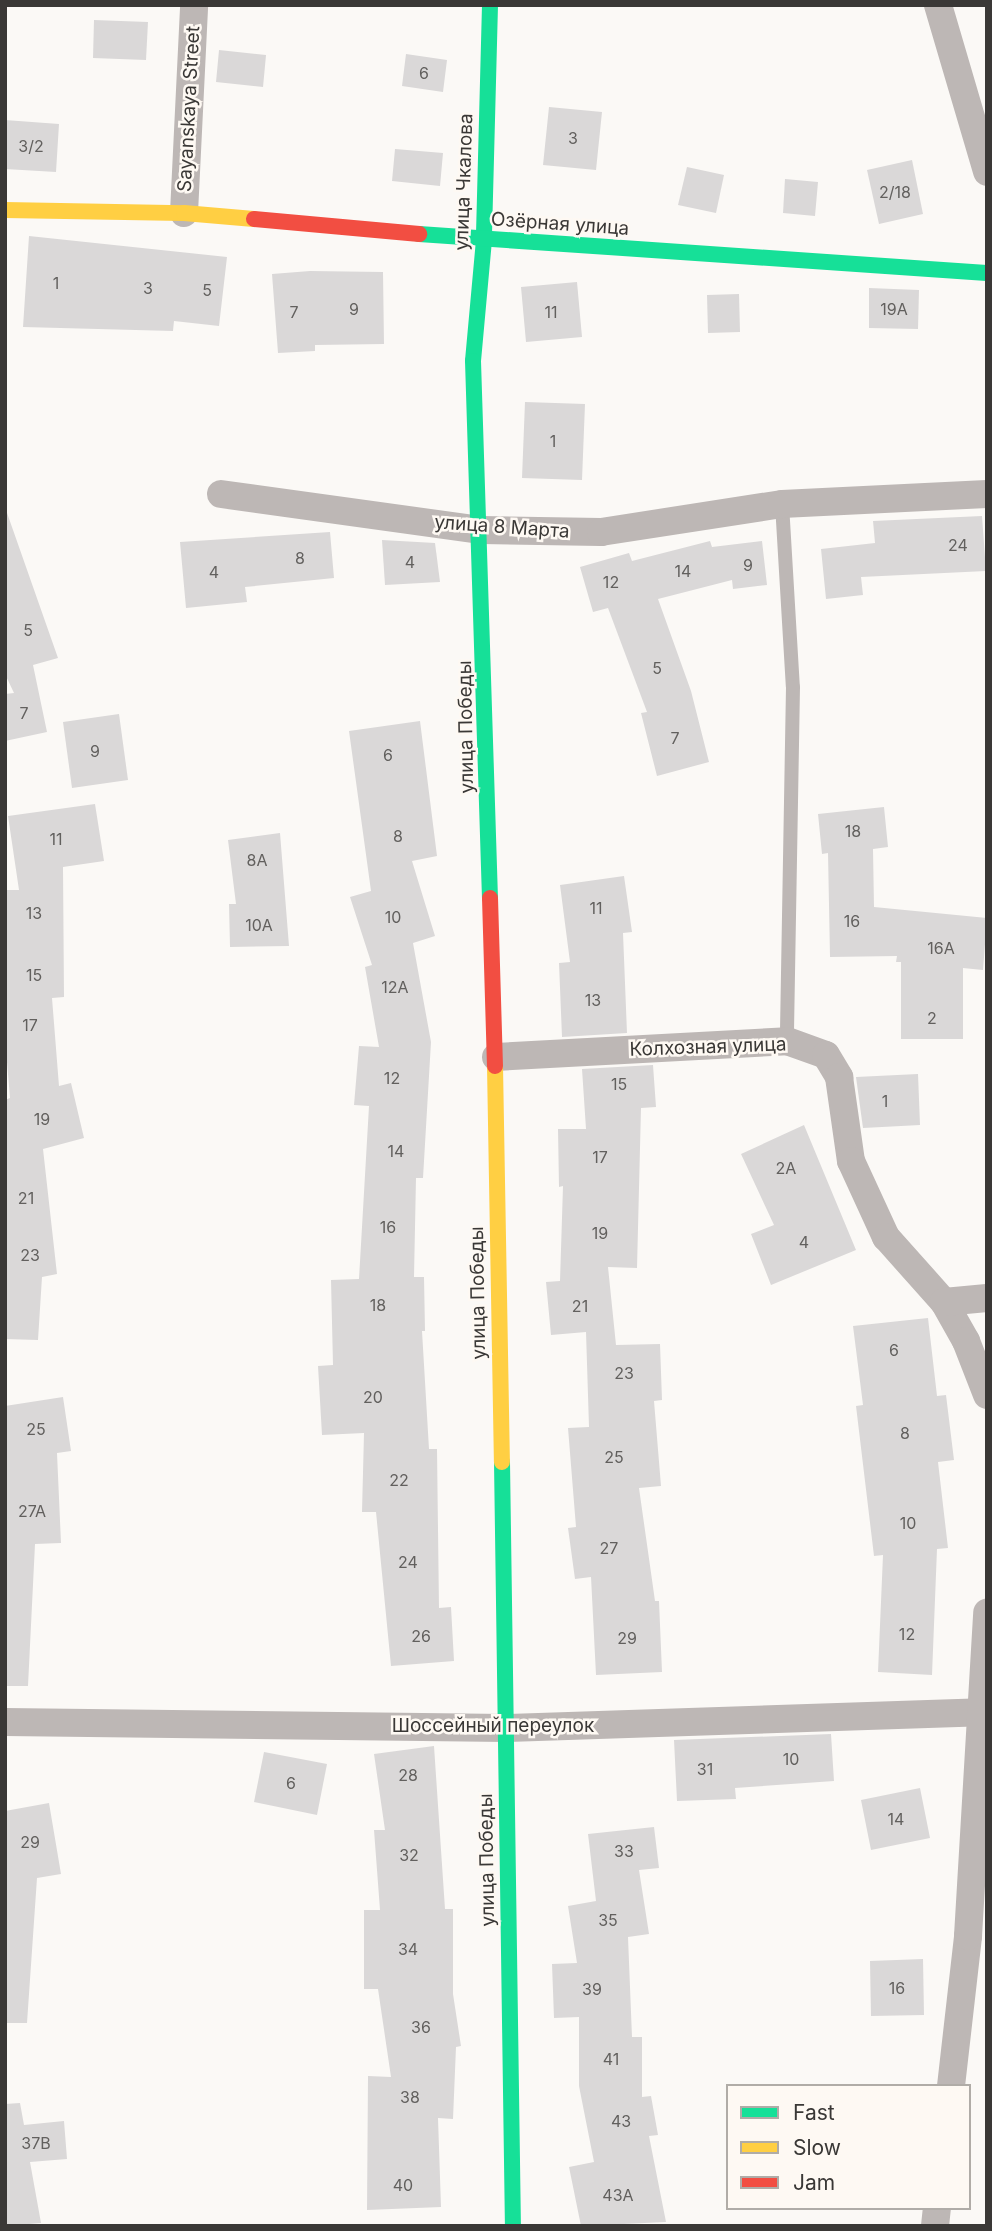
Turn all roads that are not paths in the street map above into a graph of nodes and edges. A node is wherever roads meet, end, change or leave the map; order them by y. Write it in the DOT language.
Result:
graph roads {
  1 [pos="194,5"];
  2 [pos="490,5"];
  3 [pos="938,5"];
  4 [pos="987,172"];
  5 [pos="5,210"];
  6 [pos="184,213"];
  7 [pos="484,240"];
  8 [pos="987,273"];
  9 [pos="473,361"];
  10 [pos="221,494"];
  11 [pos="987,494"];
  12 [pos="782,505"];
  13 [pos="482,530"];
  14 [pos="787,1041"];
  15 [pos="496,1058"];
  16 [pos="987,1298"];
  17 [pos="944,1302"];
  18 [pos="987,1395"];
  19 [pos="987,1613"];
  20 [pos="981,1712"];
  21 [pos="5,1722"];
  22 [pos="506,1728"];
  23 [pos="977,1935"];
  24 [pos="951,2084"];
  25 [pos="513,2226"];
  1 -- 6 [label="street, Sayanskaya Street"];
  2 -- 7 [label="main road, улица Чкалова"];
  3 -- 4 [label="street"];
  5 -- 6 [label="main road, Озёрная улица"];
  6 -- 7 [label="main road, Озёрная улица"];
  7 -- 8 [label="main road, Озёрная улица"];
  7 -- 9 [label="main road, улица Чкалова"];
  9 -- 13 [label="main road, улица Победы"];
  10 -- 13 [label="street, улица 8 Марта"];
  11 -- 12 [label="street, улица 8 Марта"];
  12 -- 13 [label="street, улица 8 Марта"];
  12 -- 14 [label="lane"];
  13 -- 15 [label="main road, улица Победы"];
  14 -- 15 [label="street, Колхозная улица"];
  14 -- 17 [label="street, Колхозная улица"];
  15 -- 22 [label="main road, улица Победы"];
  16 -- 17 [label="street"];
  17 -- 18 [label="street, Колхозная улица"];
  19 -- 20 [label="street"];
  20 -- 22 [label="street, Шоссейный переулок"];
  20 -- 23 [label="street"];
  21 -- 22 [label="street, Шоссейный переулок"];
  22 -- 25 [label="main road, улица Победы"];
  23 -- 24 [label="street"];
}
